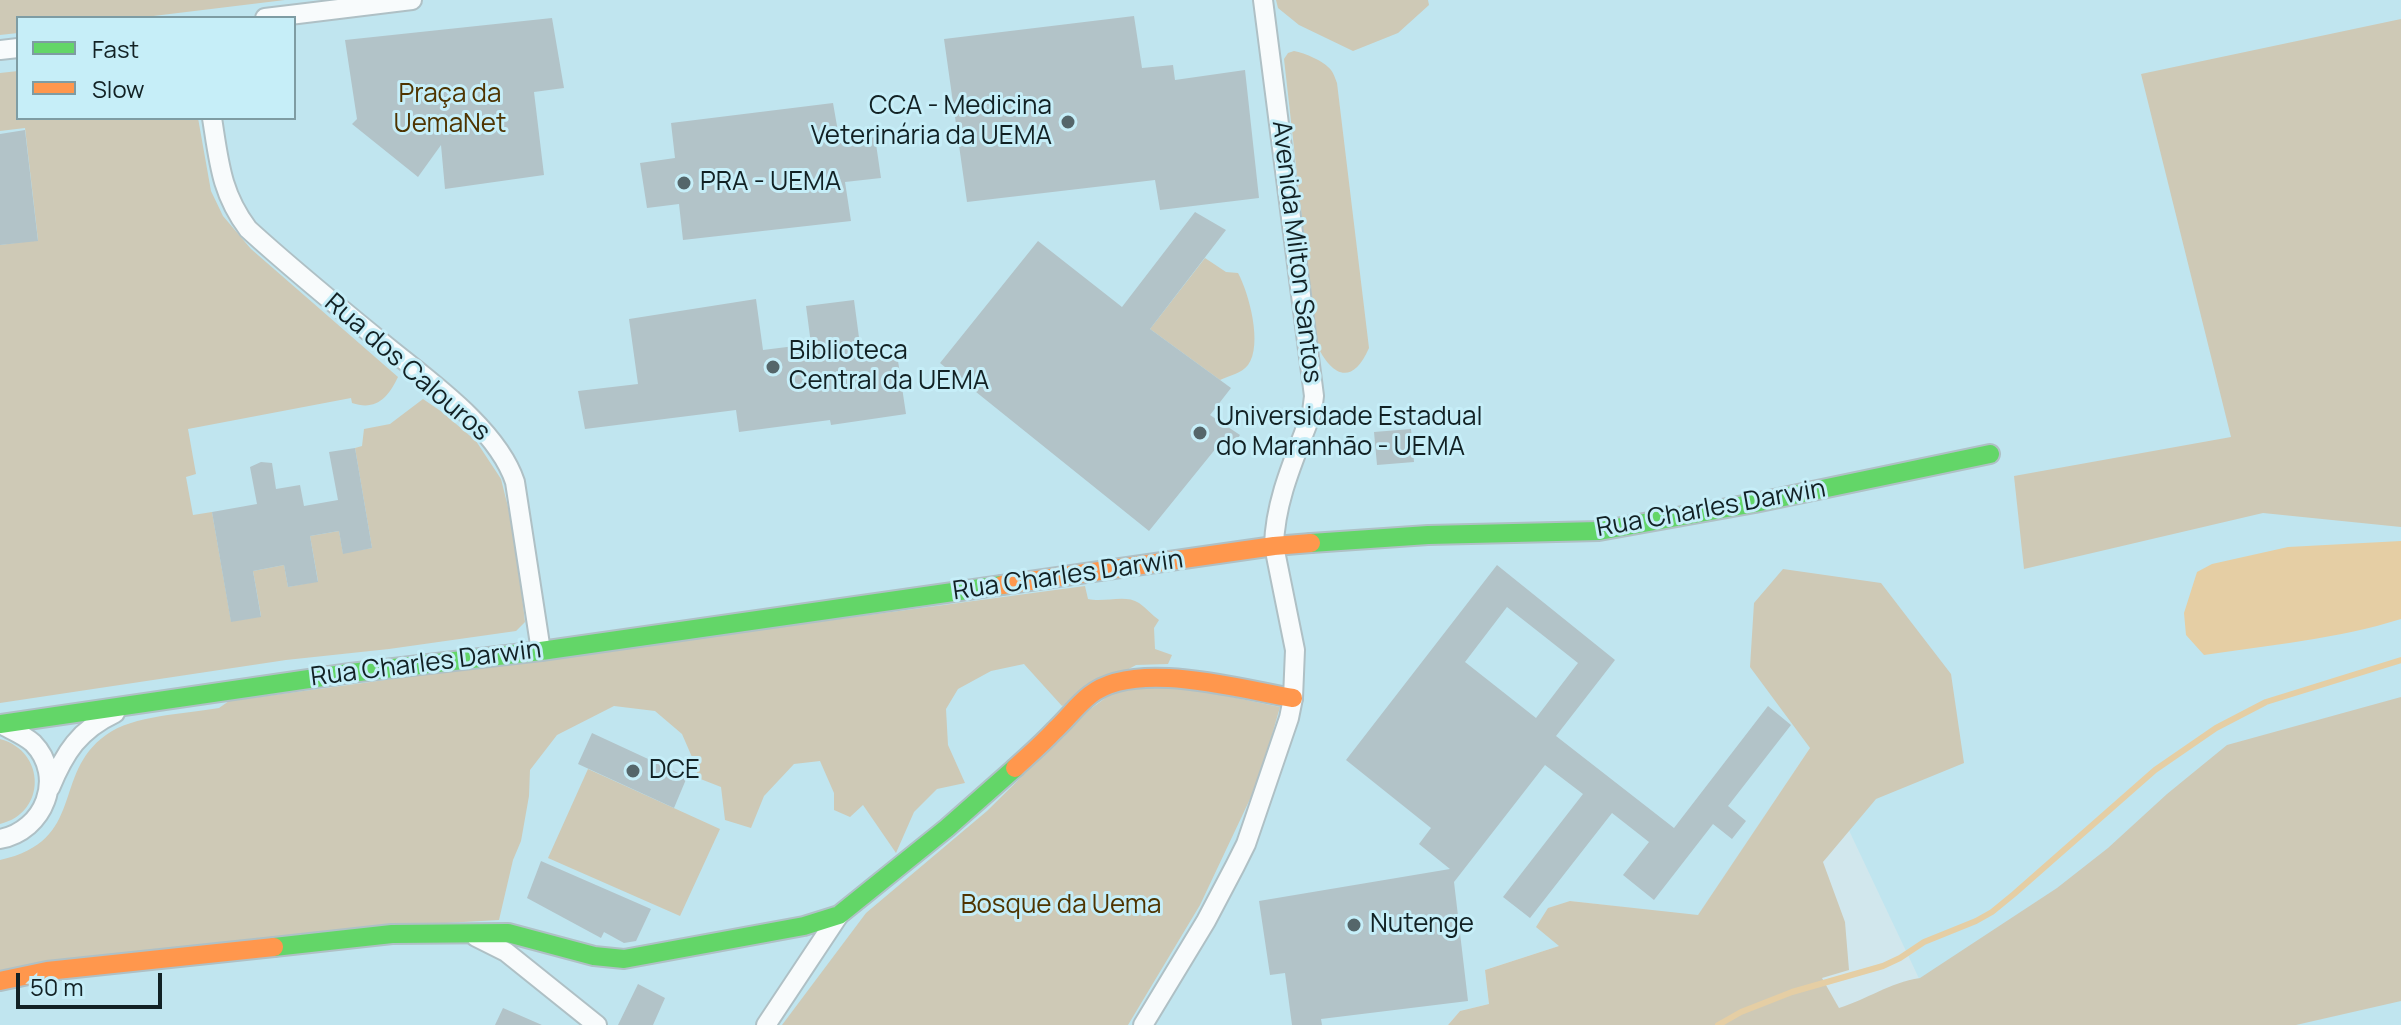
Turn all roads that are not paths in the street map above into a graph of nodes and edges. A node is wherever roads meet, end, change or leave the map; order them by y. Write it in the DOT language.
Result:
graph roads {
  1 [pos="412,0"];
  2 [pos="1263,0"];
  3 [pos="281,16"];
  4 [pos="212,120"];
  5 [pos="1990,454"];
  6 [pos="1274,546"];
  7 [pos="541,651"];
  8 [pos="1293,698"];
  9 [pos="145,701"];
  10 [pos="2,726"];
  11 [pos="48,794"];
  12 [pos="0,839"];
  13 [pos="839,915"];
  14 [pos="466,933"];
  15 [pos="0,981"];
  16 [pos="597,1025"];
  17 [pos="766,1025"];
  18 [pos="1143,1025"];
  1 -- 3 [label="street"];
  2 -- 6 [label="street, Avenida Milton Santos"];
  4 -- 7 [label="street, Rua dos Calouros"];
  5 -- 6 [label="street, Rua Charles Darwin"];
  6 -- 7 [label="street, Rua Charles Darwin"];
  6 -- 8 [label="street, Avenida Milton Santos"];
  7 -- 9 [label="street, Rua Charles Darwin"];
  8 -- 13 [label="street"];
  8 -- 18 [label="street, Avenida Milton Santos"];
  9 -- 10 [label="street, Rua Charles Darwin"];
  9 -- 11 [label="street, Rua Charles Darwin"];
  10 -- 11 [label="street"];
  11 -- 12 [label="street, Rua Charles Darwin"];
  13 -- 14 [label="street"];
  13 -- 17 [label="street"];
  14 -- 15 [label="street"];
  14 -- 16 [label="street"];
}
